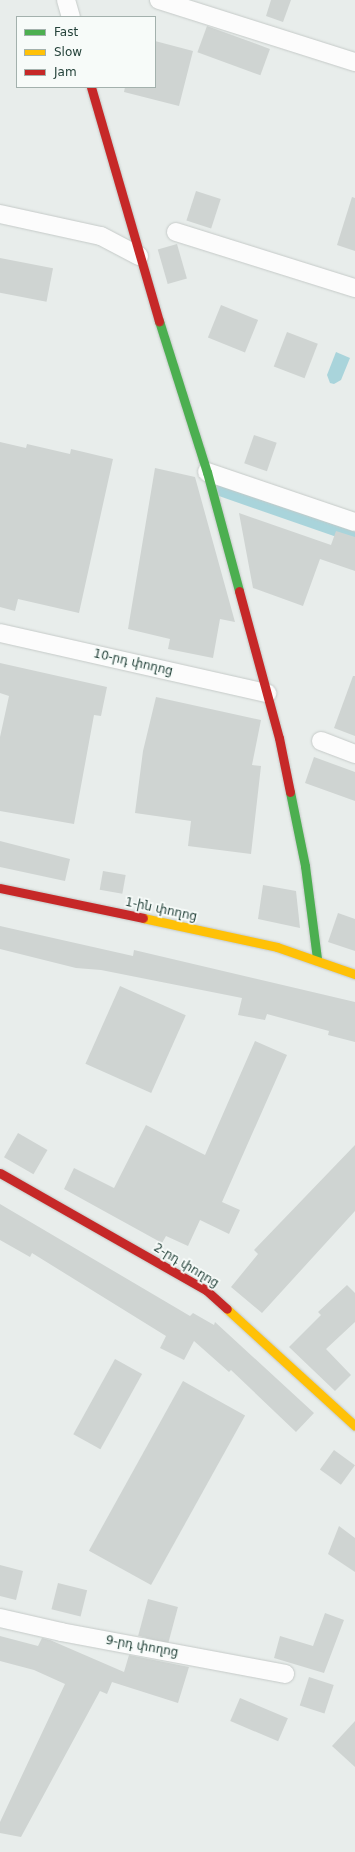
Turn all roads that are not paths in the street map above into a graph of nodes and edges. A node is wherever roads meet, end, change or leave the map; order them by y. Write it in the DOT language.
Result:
graph roads {
  1 [pos="66,0"];
  2 [pos="159,0"];
  3 [pos="71,16"];
  4 [pos="355,62"];
  5 [pos="91,88"];
  6 [pos="0,214"];
  7 [pos="176,232"];
  8 [pos="139,256"];
  9 [pos="355,288"];
  10 [pos="207,472"];
  11 [pos="355,522"];
  12 [pos="0,633"];
  13 [pos="267,693"];
  14 [pos="321,741"];
  15 [pos="355,754"];
  16 [pos="0,888"];
  17 [pos="316,959"];
  18 [pos="355,974"];
  19 [pos="0,1173"];
  20 [pos="355,1426"];
  21 [pos="0,1618"];
  22 [pos="285,1674"];
  1 -- 3 [label="street"];
  2 -- 4 [label="street"];
  5 -- 8 [label="street"];
  6 -- 8 [label="street"];
  7 -- 9 [label="street"];
  8 -- 10 [label="street"];
  10 -- 11 [label="street"];
  10 -- 13 [label="street"];
  12 -- 13 [label="street, 10-րդ փողոց"];
  13 -- 17 [label="street"];
  14 -- 15 [label="street"];
  16 -- 17 [label="street, 1-ին փողոց"];
  17 -- 18 [label="street, 1-ին փողոց"];
  19 -- 20 [label="street, 2-րդ փողոց"];
  21 -- 22 [label="street, 9-րդ փողոց"];
}
